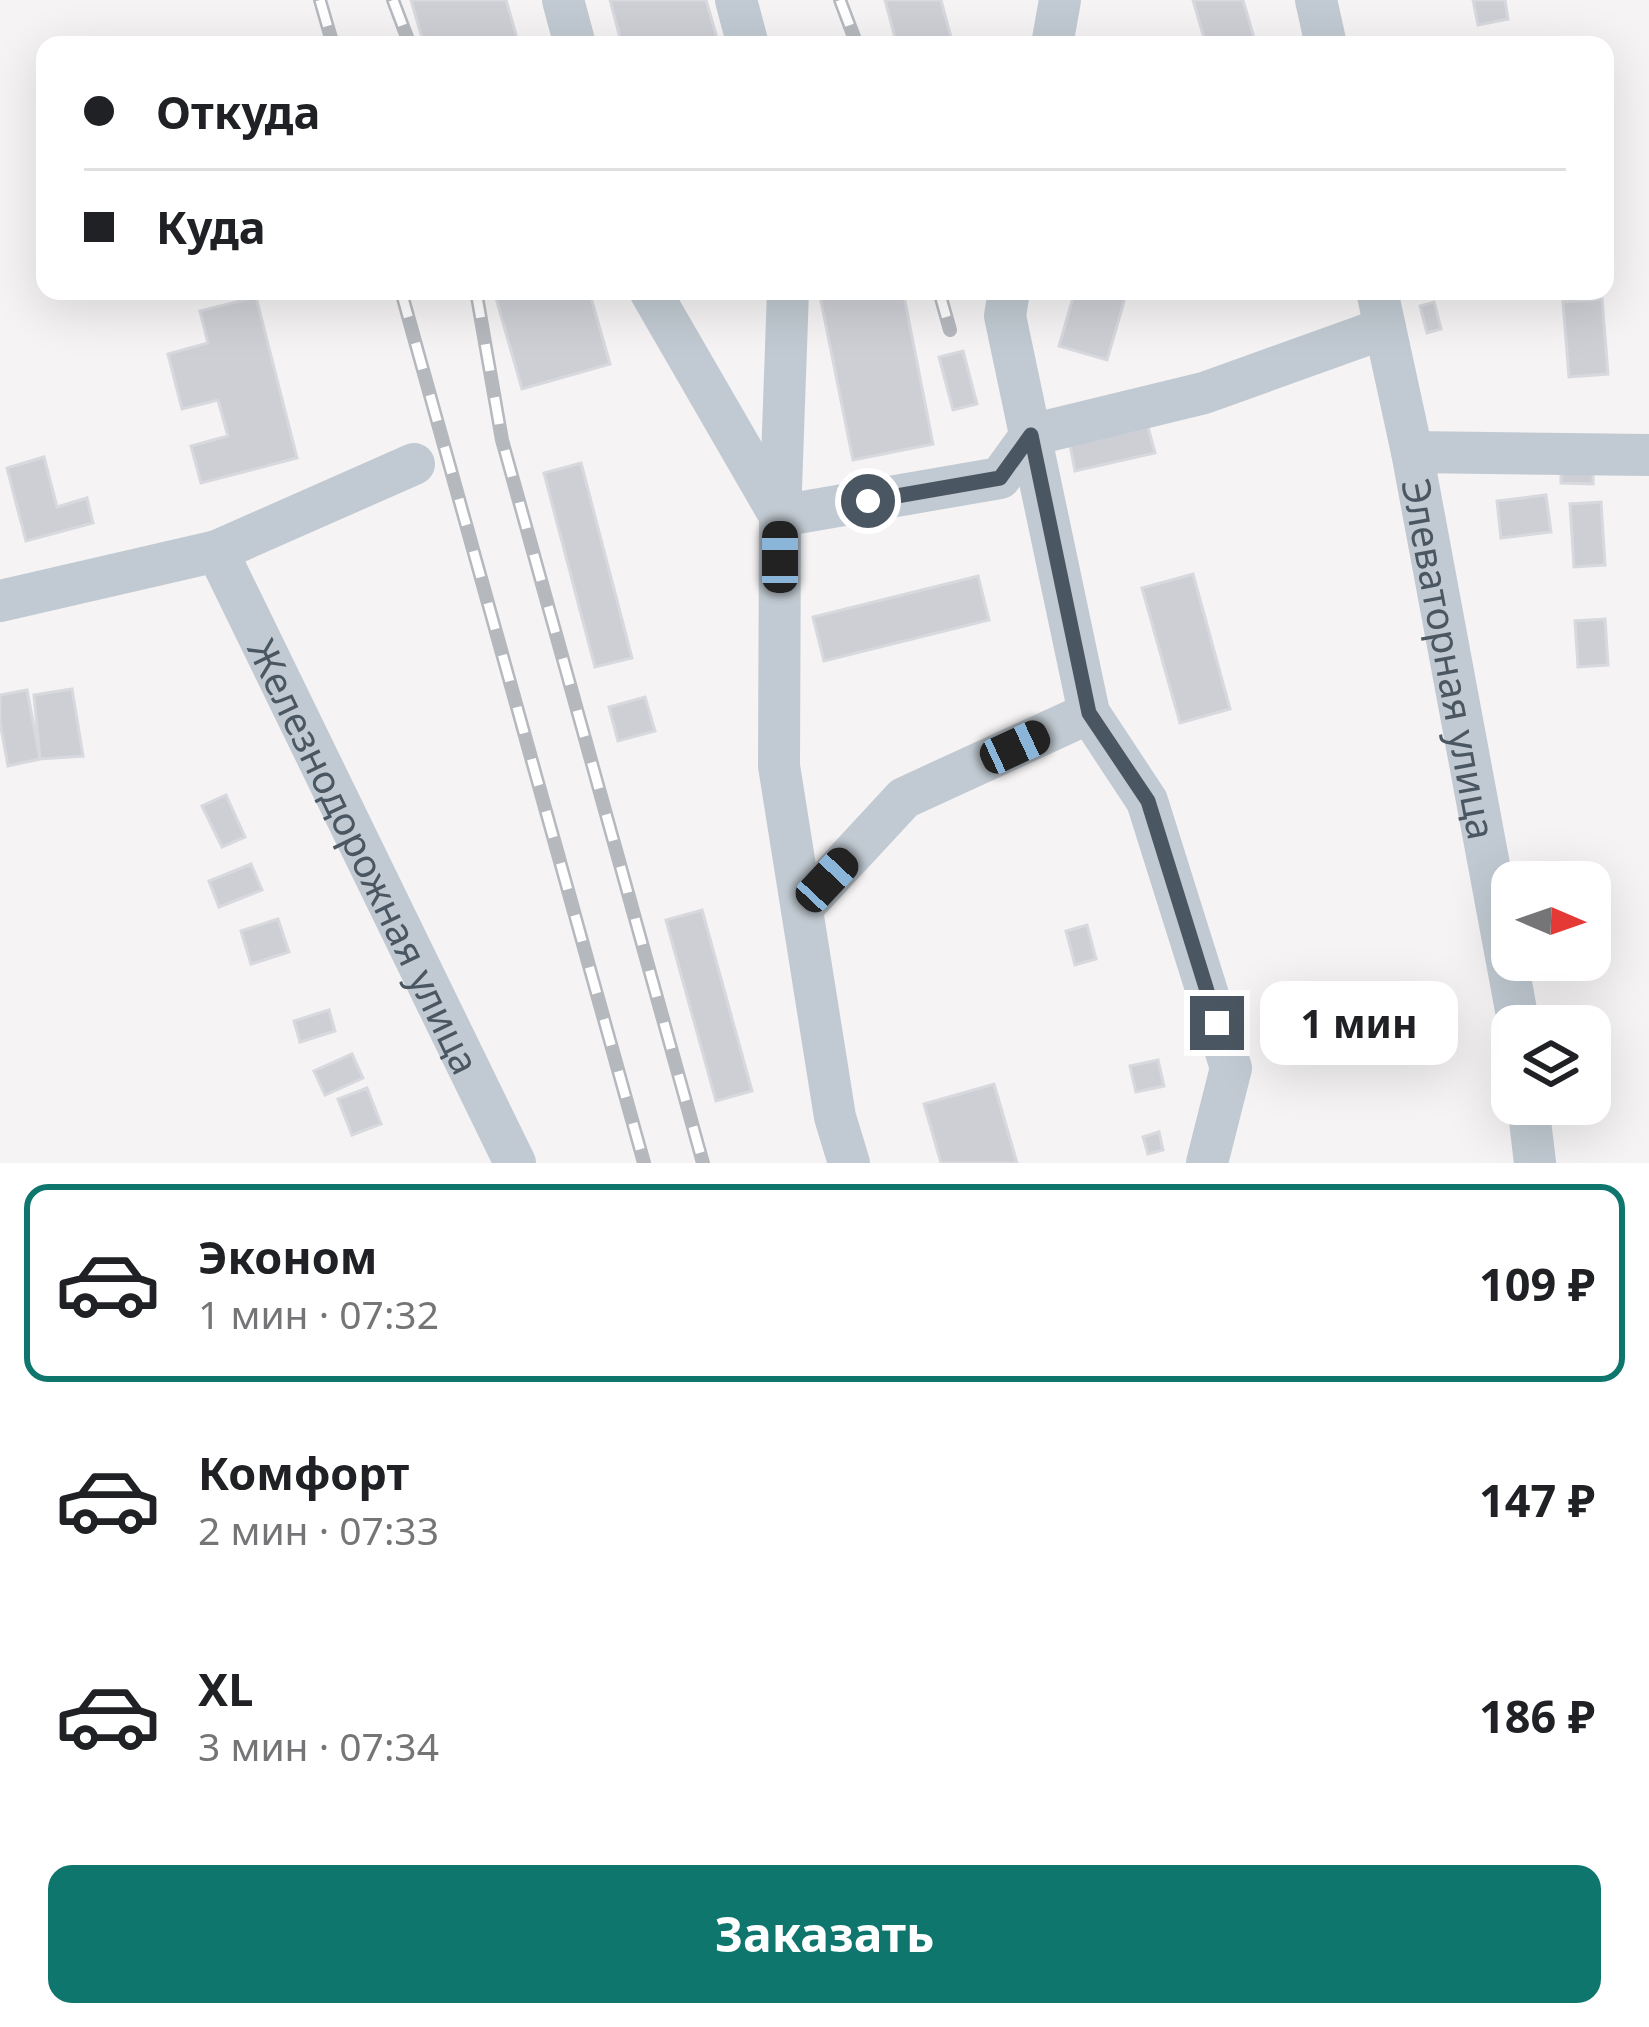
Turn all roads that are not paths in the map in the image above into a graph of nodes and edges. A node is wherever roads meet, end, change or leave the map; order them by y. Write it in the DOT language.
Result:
graph roads {
  1 [pos="562,0"];
  2 [pos="736,0"];
  3 [pos="1060,0"];
  4 [pos="1316,0"];
  5 [pos="572,36"];
  6 [pos="746,36"];
  7 [pos="1054,36"];
  8 [pos="1324,36"];
  9 [pos="655,300"];
  10 [pos="788,300"];
  11 [pos="1008,300"];
  12 [pos="1381,309"];
  13 [pos="1031,435"];
  14 [pos="1412,452"];
  15 [pos="1649,455"];
  16 [pos="414,464"];
  17 [pos="780,516"];
  18 [pos="217,551"];
  19 [pos="0,601"];
  20 [pos="1089,713"];
  21 [pos="802,908"];
  22 [pos="1515,1005"];
  23 [pos="1530,1125"];
  24 [pos="515,1163"];
  25 [pos="849,1163"];
  26 [pos="1207,1163"];
  27 [pos="1535,1163"];
  1 -- 5 [label="street"];
  2 -- 6 [label="street"];
  3 -- 7 [label="street"];
  4 -- 8 [label="street"];
  9 -- 17 [label="street"];
  10 -- 17 [label="street"];
  11 -- 13 [label="street"];
  12 -- 13 [label="street"];
  12 -- 14 [label="street, Элеваторная улица"];
  13 -- 17 [label="street"];
  13 -- 20 [label="street"];
  14 -- 15 [label="street"];
  14 -- 22 [label="street, Элеваторная улица"];
  16 -- 18 [label="street"];
  17 -- 21 [label="street"];
  18 -- 19 [label="street"];
  18 -- 24 [label="street, Железнодорожная улица"];
  20 -- 21 [label="street"];
  20 -- 26 [label="street"];
  21 -- 25 [label="street"];
  23 -- 27 [label="street"];
}
